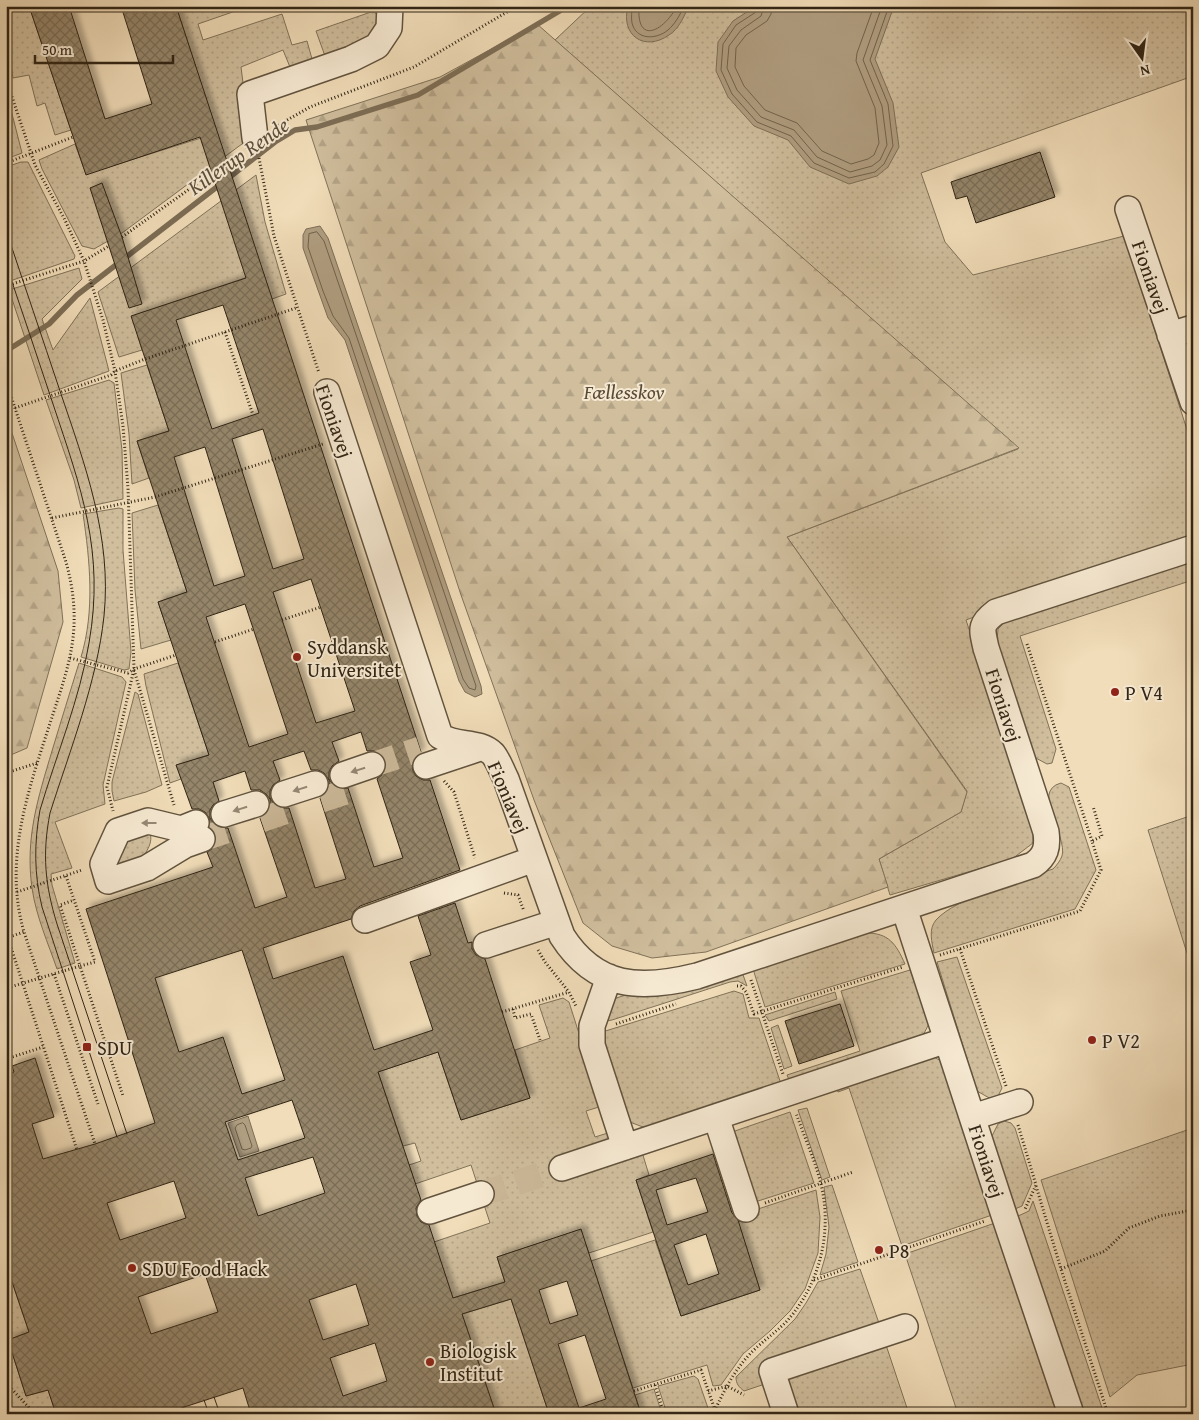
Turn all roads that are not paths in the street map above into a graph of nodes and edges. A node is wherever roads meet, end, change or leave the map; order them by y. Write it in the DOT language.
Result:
graph roads {
  1 [pos="390,6"];
  2 [pos="255,138"];
  3 [pos="1128,209"];
  4 [pos="1182,331"];
  5 [pos="327,392"];
  6 [pos="1193,402"];
  7 [pos="1193,548"];
  8 [pos="447,741"];
  9 [pos="483,747"];
  10 [pos="375,773"];
  11 [pos="346,783"];
  12 [pos="318,792"];
  13 [pos="287,802"];
  14 [pos="258,812"];
  15 [pos="226,822"];
  16 [pos="118,831"];
  17 [pos="534,859"];
  18 [pos="904,908"];
  19 [pos="365,920"];
  20 [pos="557,922"];
  21 [pos="486,945"];
  22 [pos="609,977"];
  23 [pos="948,1040"];
  24 [pos="1020,1102"];
  25 [pos="716,1117"];
  26 [pos="973,1118"];
  27 [pos="625,1147"];
  28 [pos="562,1168"];
  29 [pos="481,1194"];
  30 [pos="755,1206"];
  31 [pos="430,1211"];
  32 [pos="905,1327"];
  33 [pos="786,1414"];
  34 [pos="1071,1414"];
  1 -- 2 [label="street"];
  3 -- 4 [label="street, Fioniavej"];
  4 -- 6 [label="street, Fioniavej"];
  5 -- 8 [label="street, Fioniavej"];
  7 -- 18 [label="street, Fioniavej"];
  8 -- 9 [label="street, Fioniavej"];
  8 -- 9 [label="street"];
  9 -- 17 [label="street, Fioniavej"];
  10 -- 11 [label="street"];
  12 -- 13 [label="street"];
  14 -- 15 [label="street"];
  16 -- 16 [label="street, one-way"];
  17 -- 19 [label="street"];
  17 -- 20 [label="street, Fioniavej"];
  18 -- 22 [label="street, Fioniavej"];
  18 -- 23 [label="street, Fioniavej"];
  20 -- 21 [label="street"];
  20 -- 22 [label="street, Fioniavej"];
  22 -- 27 [label="street"];
  23 -- 25 [label="street"];
  23 -- 26 [label="street, Fioniavej"];
  24 -- 26 [label="street"];
  25 -- 27 [label="street"];
  25 -- 30 [label="street"];
  26 -- 34 [label="street, Fioniavej"];
  27 -- 28 [label="street"];
  29 -- 31 [label="street"];
  32 -- 33 [label="street"];
}
